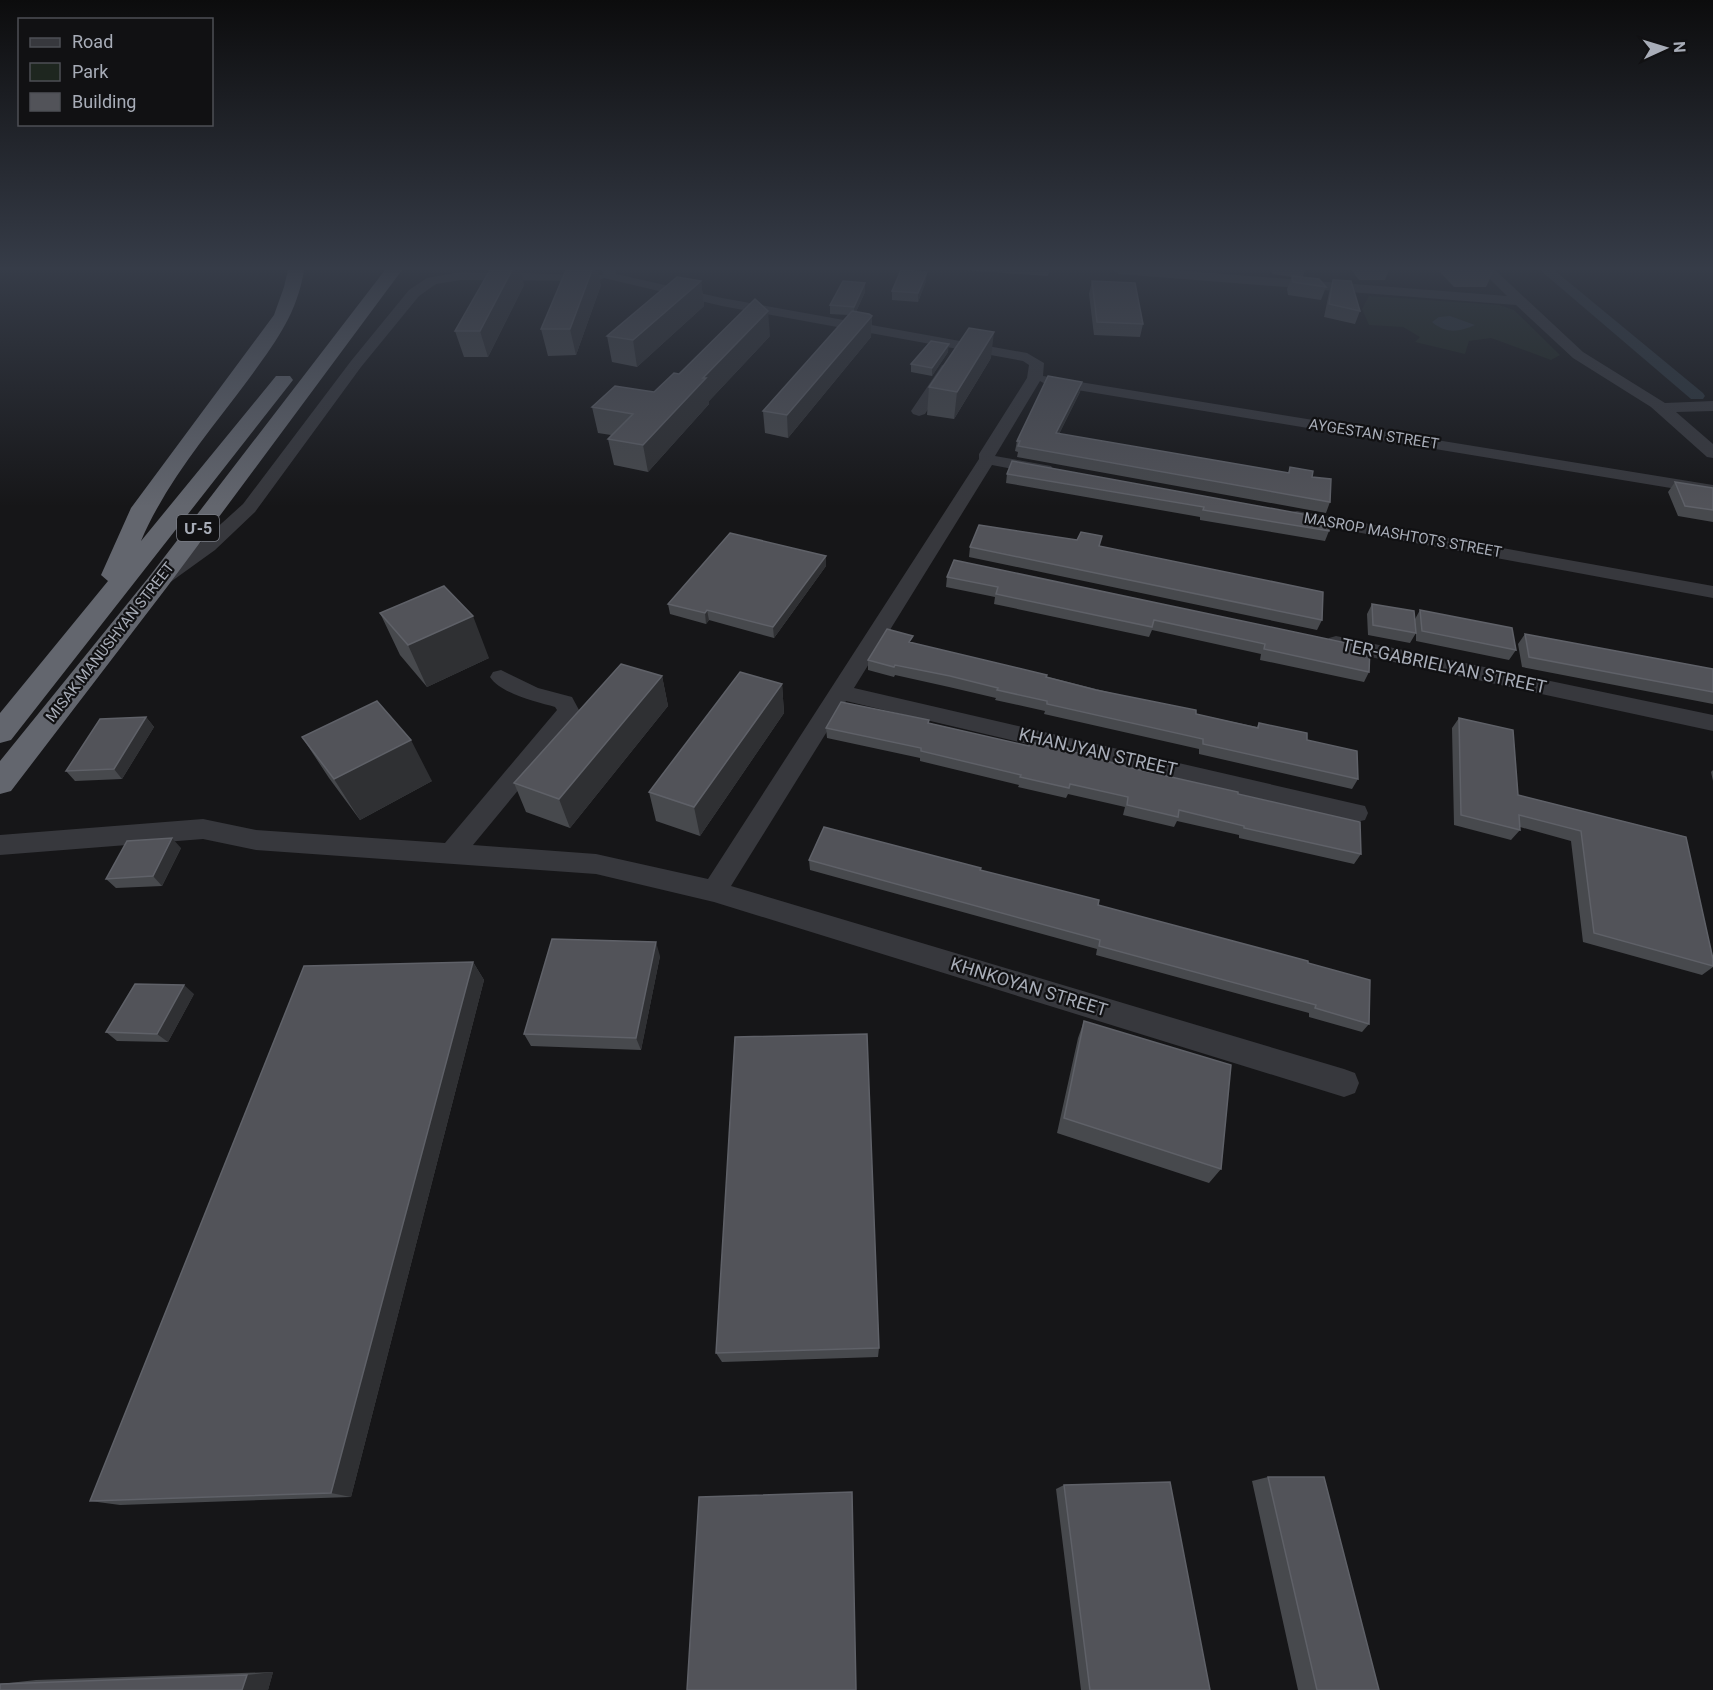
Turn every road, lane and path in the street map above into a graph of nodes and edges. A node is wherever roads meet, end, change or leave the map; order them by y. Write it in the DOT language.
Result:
graph roads {
  1 [pos="261,349"];
  2 [pos="308,349"];
  3 [pos="334,349"];
  4 [pos="368,349"];
  5 [pos="960,349"];
  6 [pos="984,349"];
  7 [pos="1571,349"];
  8 [pos="1035,378"];
  9 [pos="1713,406"];
  10 [pos="1662,408"];
  11 [pos="919,411"];
  12 [pos="1713,453"];
  13 [pos="987,459"];
  14 [pos="1069,474"];
  15 [pos="1713,490"];
  16 [pos="1280,513"];
  17 [pos="928,557"];
  18 [pos="951,562"];
  19 [pos="158,582"];
  20 [pos="1713,592"];
  21 [pos="99,612"];
  22 [pos="1314,639"];
  23 [pos="501,677"];
  24 [pos="839,692"];
  25 [pos="1713,723"];
  26 [pos="0,733"];
  27 [pos="0,783"];
  28 [pos="1356,813"];
  29 [pos="0,845"];
  30 [pos="451,854"];
  31 [pos="714,891"];
  32 [pos="1344,1083"];
  1 -- 21 [label="highway"];
  2 -- 21 [label="highway, MISAK MANUSHYAN STREET / Մ-5"];
  3 -- 19 [label="highway, MISAK MANUSHYAN STREET / Մ-5"];
  4 -- 19 [label="street"];
  5 -- 11 [label="street"];
  6 -- 8 [label="street"];
  7 -- 10 [label="street"];
  8 -- 13 [label="street"];
  8 -- 15 [label="street, AYGESTAN STREET"];
  9 -- 10 [label="street"];
  10 -- 12 [label="street"];
  13 -- 14 [label="street"];
  13 -- 17 [label="street"];
  16 -- 20 [label="street, MASROP MASHTOTS STREET"];
  17 -- 18 [label="street"];
  17 -- 24 [label="street"];
  19 -- 27 [label="highway, MISAK MANUSHYAN STREET / Մ-5"];
  21 -- 26 [label="highway, MISAK MANUSHYAN STREET / Մ-5"];
  22 -- 25 [label="street, TER-GABRIELYAN STREET"];
  23 -- 30 [label="street"];
  24 -- 28 [label="street, KHANJYAN STREET"];
  24 -- 31 [label="street"];
  29 -- 30 [label="street, KHNKOYAN STREET"];
  30 -- 31 [label="street, KHNKOYAN STREET"];
  31 -- 32 [label="street, KHNKOYAN STREET"];
}
